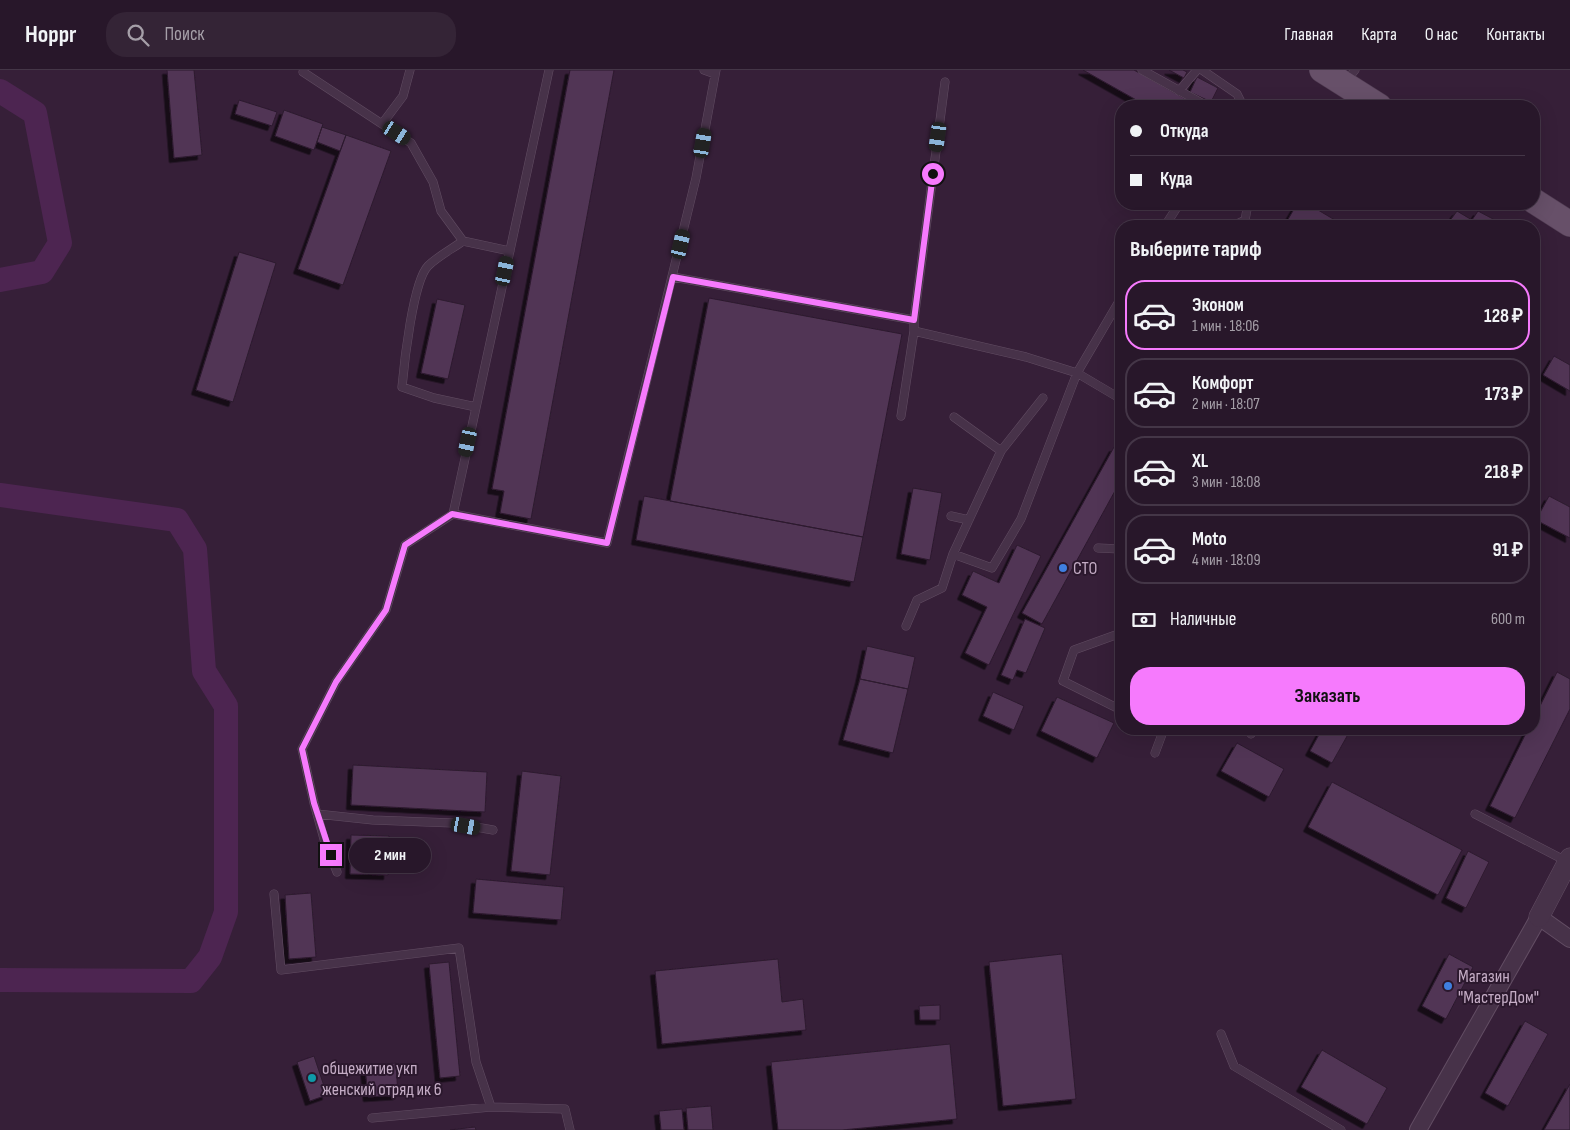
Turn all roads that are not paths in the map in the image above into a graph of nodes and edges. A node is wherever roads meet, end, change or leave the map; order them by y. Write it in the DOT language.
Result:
graph roads {
  1 [pos="410,70"];
  2 [pos="549,70"];
  3 [pos="704,70"];
  4 [pos="1142,70"];
  5 [pos="1197,70"];
  6 [pos="1202,70"];
  7 [pos="1322,70"];
  8 [pos="303,72"];
  9 [pos="716,72"];
  10 [pos="1350,77"];
  11 [pos="945,82"];
  12 [pos="1179,91"];
  13 [pos="1196,100"];
  14 [pos="1240,100"];
  15 [pos="1373,100"];
  16 [pos="382,124"];
  17 [pos="1540,205"];
  18 [pos="1247,210"];
  19 [pos="1245,220"];
  20 [pos="1570,224"];
  21 [pos="463,241"];
  22 [pos="510,252"];
  23 [pos="673,277"];
  24 [pos="1115,308"];
  25 [pos="914,320"];
  26 [pos="914,331"];
  27 [pos="1077,372"];
  28 [pos="1115,396"];
  29 [pos="1043,398"];
  30 [pos="476,407"];
  31 [pos="901,416"];
  32 [pos="954,417"];
  33 [pos="1001,452"];
  34 [pos="452,514"];
  35 [pos="951,516"];
  36 [pos="969,520"];
  37 [pos="1098,548"];
  38 [pos="1115,549"];
  39 [pos="953,554"];
  40 [pos="906,626"];
  41 [pos="1115,635"];
  42 [pos="1115,707"];
  43 [pos="1160,735"];
  44 [pos="1155,754"];
  45 [pos="317,814"];
  46 [pos="1474,814"];
  47 [pos="493,830"];
  48 [pos="1569,860"];
  49 [pos="337,872"];
  50 [pos="274,894"];
  51 [pos="1539,917"];
  52 [pos="1570,939"];
  53 [pos="1221,1034"];
  54 [pos="491,1107"];
  55 [pos="372,1118"];
  56 [pos="570,1130"];
  57 [pos="1341,1130"];
  58 [pos="1418,1130"];
  1 -- 16 [label="lane"];
  2 -- 22 [label="lane"];
  3 -- 9 [label="lane"];
  4 -- 12 [label="lane"];
  5 -- 12 [label="lane"];
  6 -- 14 [label="lane"];
  7 -- 10 [label="main road"];
  8 -- 16 [label="lane"];
  9 -- 23 [label="lane"];
  10 -- 15 [label="main road"];
  11 -- 25 [label="lane"];
  12 -- 13 [label="lane"];
  16 -- 21 [label="lane"];
  17 -- 20 [label="main road"];
  18 -- 19 [label="lane"];
  21 -- 22 [label="lane"];
  21 -- 30 [label="lane"];
  22 -- 30 [label="lane"];
  23 -- 25 [label="lane"];
  23 -- 34 [label="lane"];
  24 -- 27 [label="lane"];
  25 -- 26 [label="lane"];
  26 -- 27 [label="lane"];
  26 -- 31 [label="lane"];
  27 -- 28 [label="lane"];
  27 -- 39 [label="lane"];
  29 -- 33 [label="lane"];
  30 -- 34 [label="lane"];
  32 -- 33 [label="lane"];
  33 -- 36 [label="lane"];
  34 -- 45 [label="lane"];
  35 -- 36 [label="lane"];
  36 -- 39 [label="lane"];
  37 -- 38 [label="lane"];
  39 -- 40 [label="lane"];
  41 -- 42 [label="lane"];
  43 -- 44 [label="lane"];
  45 -- 47 [label="lane"];
  45 -- 49 [label="lane"];
  46 -- 48 [label="lane"];
  48 -- 51 [label="street"];
  50 -- 54 [label="lane"];
  51 -- 52 [label="street"];
  51 -- 58 [label="street"];
  53 -- 57 [label="lane"];
  54 -- 55 [label="lane"];
  54 -- 56 [label="lane"];
}
